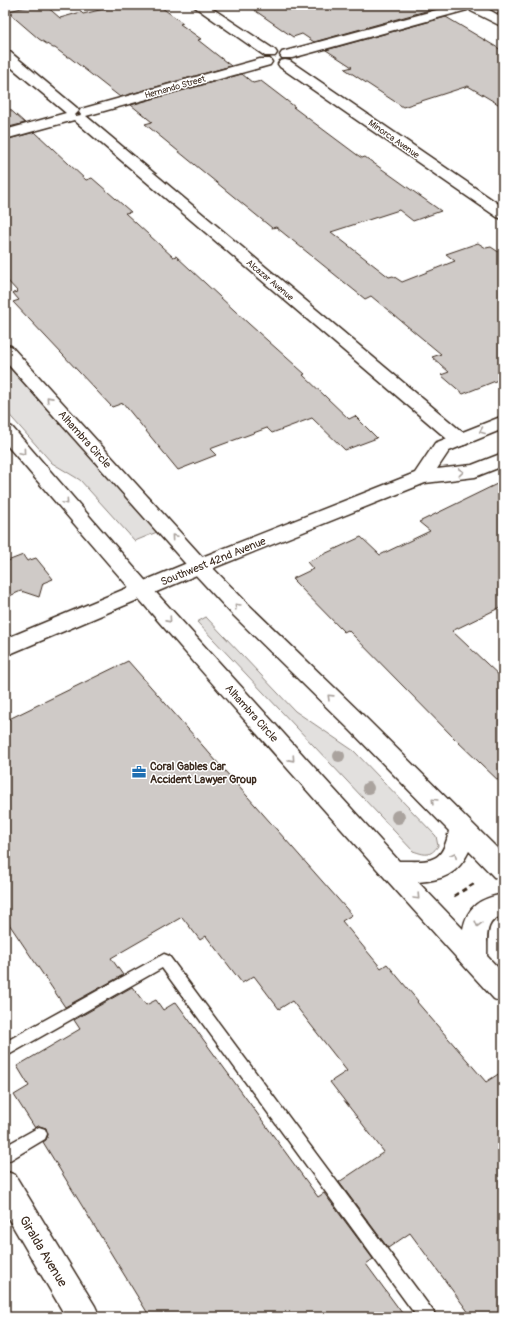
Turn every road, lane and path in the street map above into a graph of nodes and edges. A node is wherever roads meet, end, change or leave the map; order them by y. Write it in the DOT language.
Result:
graph roads {
  1 [pos="198,5"];
  2 [pos="460,6"];
  3 [pos="478,6"];
  4 [pos="503,23"];
  5 [pos="5,55"];
  6 [pos="268,58"];
  7 [pos="286,59"];
  8 [pos="77,115"];
  9 [pos="5,135"];
  10 [pos="503,214"];
  11 [pos="5,350"];
  12 [pos="503,422"];
  13 [pos="5,431"];
  14 [pos="460,440"];
  15 [pos="503,459"];
  16 [pos="422,477"];
  17 [pos="199,566"];
  18 [pos="143,591"];
  19 [pos="5,648"];
  20 [pos="462,829"];
  21 [pos="503,870"];
  22 [pos="393,871"];
  23 [pos="479,880"];
  24 [pos="452,897"];
  25 [pos="503,905"];
  26 [pos="474,958"];
  27 [pos="503,991"];
  28 [pos="5,1050"];
  29 [pos="38,1134"];
  30 [pos="5,1155"];
  31 [pos="5,1185"];
  32 [pos="84,1317"];
  33 [pos="427,1317"];
  1 -- 6 [label="street, Minorca Avenue"];
  2 -- 3 [label="street"];
  2 -- 7 [label="street"];
  3 -- 4 [label="street"];
  5 -- 8 [label="street, Alcazar Avenue"];
  6 -- 7 [label="street, Minorca Avenue"];
  6 -- 8 [label="street, Hernando Street"];
  7 -- 10 [label="street, Minorca Avenue"];
  8 -- 9 [label="street, Hernando Street"];
  8 -- 14 [label="street, Alcazar Avenue"];
  17 -- 11 [label="street, Alhambra Circle, one-way"];
  12 -- 14 [label="street, one-way"];
  13 -- 18 [label="street, Alhambra Circle, one-way"];
  14 -- 16 [label="street"];
  16 -- 15 [label="street, Southwest 42nd Avenue, one-way"];
  16 -- 17 [label="street, Southwest 42nd Avenue"];
  17 -- 18 [label="street, Southwest 42nd Avenue"];
  20 -- 17 [label="street, Alhambra Circle, one-way"];
  18 -- 19 [label="street, Southwest 42nd Avenue"];
  18 -- 22 [label="street, Alhambra Circle, one-way"];
  20 -- 21 [label="street, Alhambra Circle"];
  22 -- 20 [label="street, one-way"];
  22 -- 26 [label="street, Alhambra Circle, one-way"];
  23 -- 24 [label="path"];
  25 -- 26 [label="street, one-way"];
  26 -- 27 [label="street, Alhambra Circle"];
  28 -- 33 [label="lane"];
  29 -- 30 [label="lane"];
  31 -- 32 [label="street, Giralda Avenue"];
}
